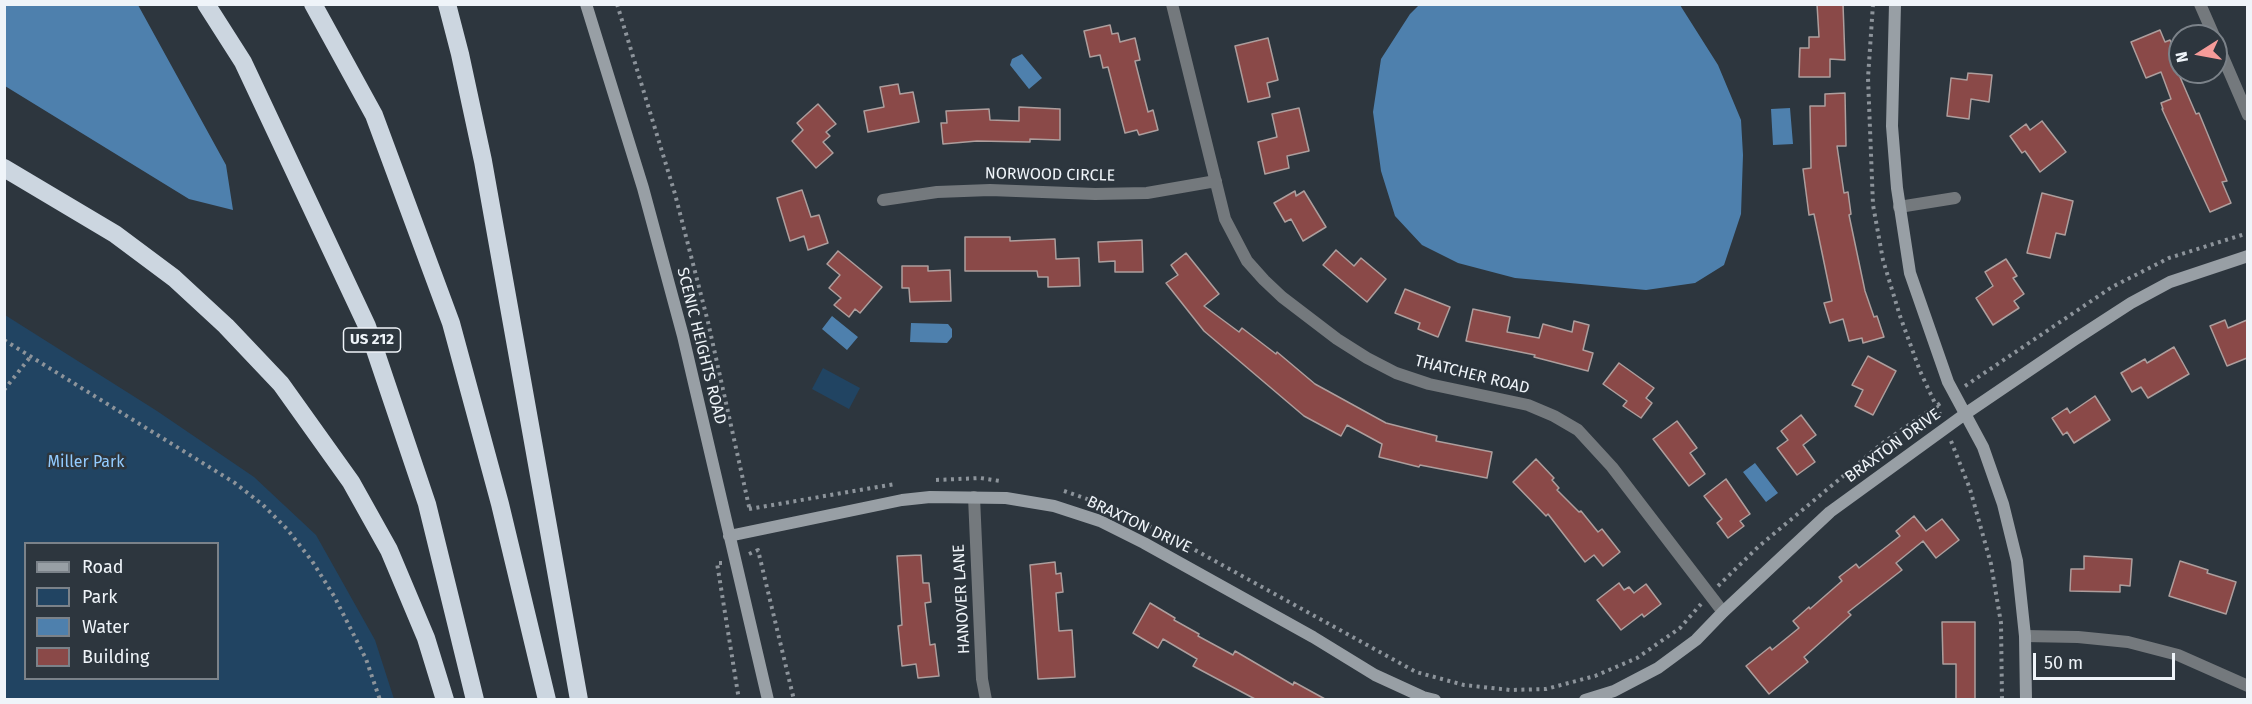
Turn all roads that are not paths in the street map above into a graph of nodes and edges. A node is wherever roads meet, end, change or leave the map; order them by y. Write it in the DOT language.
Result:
graph roads {
  1 [pos="206,4"];
  2 [pos="313,4"];
  3 [pos="447,4"];
  4 [pos="586,4"];
  5 [pos="1172,4"];
  6 [pos="1895,4"];
  7 [pos="2200,4"];
  8 [pos="2209,24"];
  9 [pos="2228,70"];
  10 [pos="2247,115"];
  11 [pos="4,168"];
  12 [pos="1216,181"];
  13 [pos="1955,198"];
  14 [pos="883,200"];
  15 [pos="1899,207"];
  16 [pos="2247,256"];
  17 [pos="1965,414"];
  18 [pos="974,497"];
  19 [pos="729,536"];
  20 [pos="1723,612"];
  21 [pos="2025,636"];
  22 [pos="2247,686"];
  23 [pos="445,699"];
  24 [pos="475,699"];
  25 [pos="548,699"];
  26 [pos="579,699"];
  27 [pos="768,699"];
  28 [pos="986,699"];
  29 [pos="1435,699"];
  30 [pos="1585,699"];
  31 [pos="2026,699"];
  1 -- 24 [label="highway, US 212"];
  2 -- 25 [label="highway"];
  3 -- 26 [label="highway"];
  4 -- 19 [label="street, SCENIC HEIGHTS ROAD"];
  5 -- 12 [label="street, THATCHER ROAD"];
  6 -- 15 [label="street"];
  7 -- 8 [label="street"];
  9 -- 10 [label="street"];
  11 -- 23 [label="highway"];
  12 -- 14 [label="street, NORWOOD CIRCLE"];
  12 -- 20 [label="street, THATCHER ROAD"];
  13 -- 15 [label="street"];
  15 -- 17 [label="street"];
  16 -- 17 [label="street, BRAXTON DRIVE"];
  17 -- 20 [label="street, BRAXTON DRIVE"];
  17 -- 21 [label="street"];
  18 -- 19 [label="street, BRAXTON DRIVE"];
  18 -- 28 [label="street, HANOVER LANE"];
  18 -- 29 [label="street, BRAXTON DRIVE"];
  19 -- 27 [label="street, SCENIC HEIGHTS ROAD"];
  20 -- 30 [label="street, BRAXTON DRIVE"];
  21 -- 22 [label="street"];
  21 -- 31 [label="street"];
}
